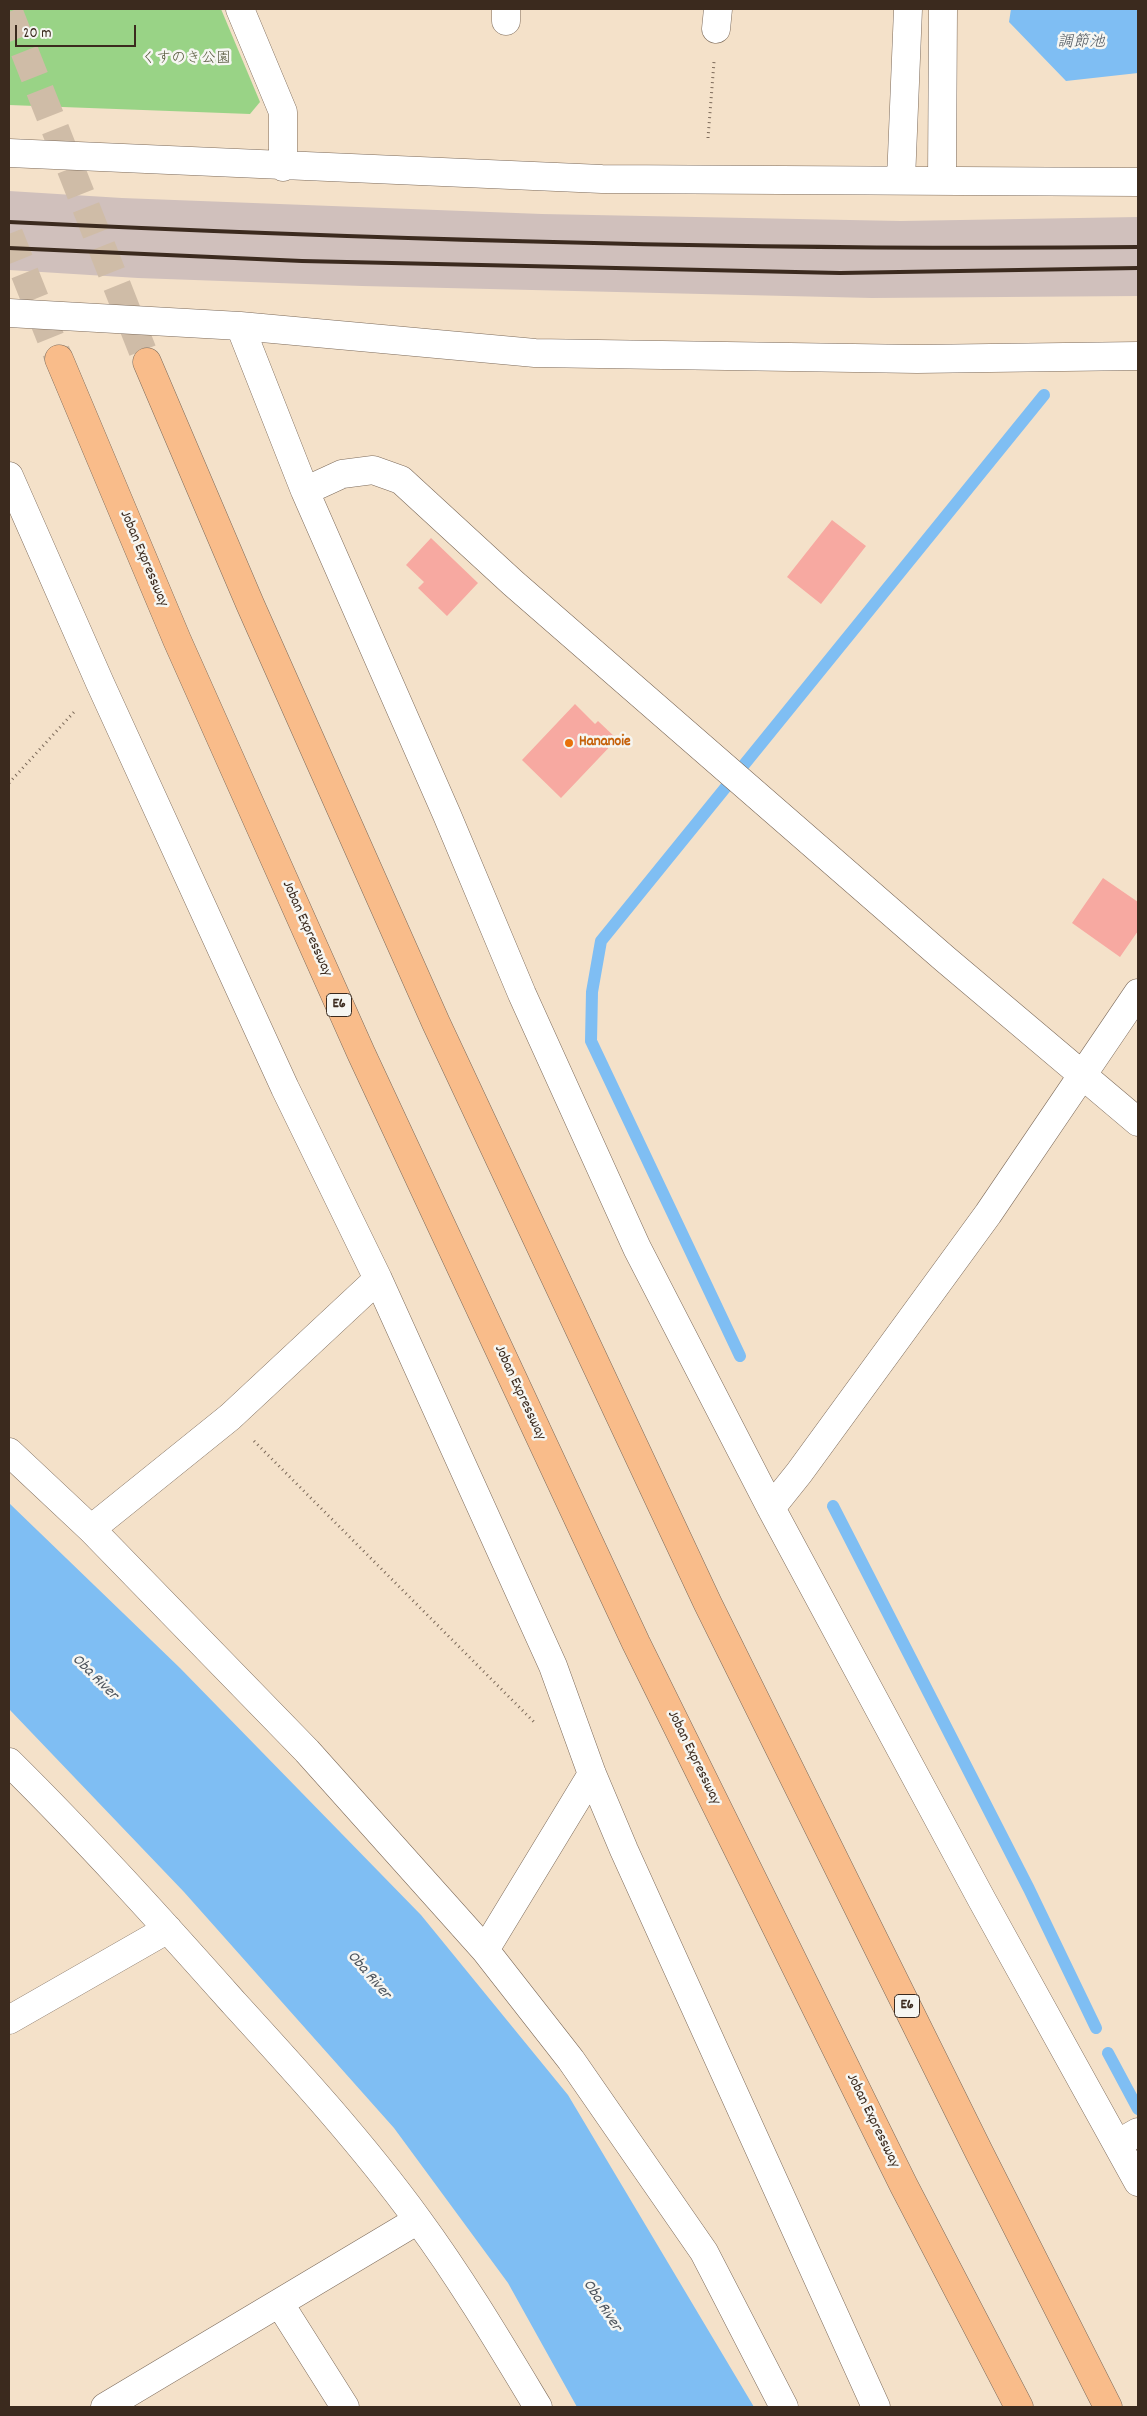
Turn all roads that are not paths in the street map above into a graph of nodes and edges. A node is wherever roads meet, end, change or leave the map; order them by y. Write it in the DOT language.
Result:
graph roads {
  1 [pos="240,9"];
  2 [pos="908,9"];
  3 [pos="943,9"];
  4 [pos="9,153"];
  5 [pos="283,167"];
  6 [pos="901,180"];
  7 [pos="942,180"];
  8 [pos="1138,182"];
  9 [pos="9,313"];
  10 [pos="240,326"];
  11 [pos="1138,356"];
  12 [pos="58,360"];
  13 [pos="147,362"];
  14 [pos="9,476"];
  15 [pos="305,491"];
  16 [pos="1138,993"];
  17 [pos="1082,1074"];
  18 [pos="1138,1122"];
  19 [pos="378,1279"];
  20 [pos="9,1452"];
  21 [pos="771,1508"];
  22 [pos="91,1529"];
  23 [pos="9,1762"];
  24 [pos="592,1774"];
  25 [pos="168,1929"];
  26 [pos="485,1950"];
  27 [pos="9,2020"];
  28 [pos="1128,2138"];
  29 [pos="1138,2182"];
  30 [pos="418,2220"];
  31 [pos="280,2304"];
  32 [pos="105,2407"];
  33 [pos="345,2407"];
  34 [pos="538,2407"];
  35 [pos="784,2407"];
  36 [pos="876,2407"];
  37 [pos="1019,2407"];
  38 [pos="1108,2407"];
  1 -- 5 [label="street"];
  2 -- 6 [label="street"];
  3 -- 7 [label="street"];
  4 -- 5 [label="street"];
  5 -- 6 [label="street"];
  6 -- 7 [label="street"];
  7 -- 8 [label="street"];
  9 -- 10 [label="street"];
  10 -- 11 [label="street"];
  10 -- 15 [label="street"];
  12 -- 37 [label="highway, Joban Expressway / E6"];
  13 -- 38 [label="highway, E6"];
  14 -- 19 [label="street"];
  15 -- 17 [label="street"];
  15 -- 21 [label="street"];
  16 -- 17 [label="street"];
  17 -- 18 [label="street"];
  17 -- 21 [label="street"];
  19 -- 22 [label="street"];
  19 -- 24 [label="street"];
  20 -- 22 [label="street"];
  21 -- 28 [label="street"];
  22 -- 26 [label="street"];
  23 -- 25 [label="street"];
  24 -- 26 [label="street"];
  24 -- 36 [label="street"];
  25 -- 27 [label="street"];
  25 -- 30 [label="street"];
  26 -- 35 [label="street"];
  28 -- 29 [label="street"];
  30 -- 31 [label="street"];
  30 -- 34 [label="street"];
  31 -- 32 [label="street"];
  31 -- 33 [label="street"];
}
